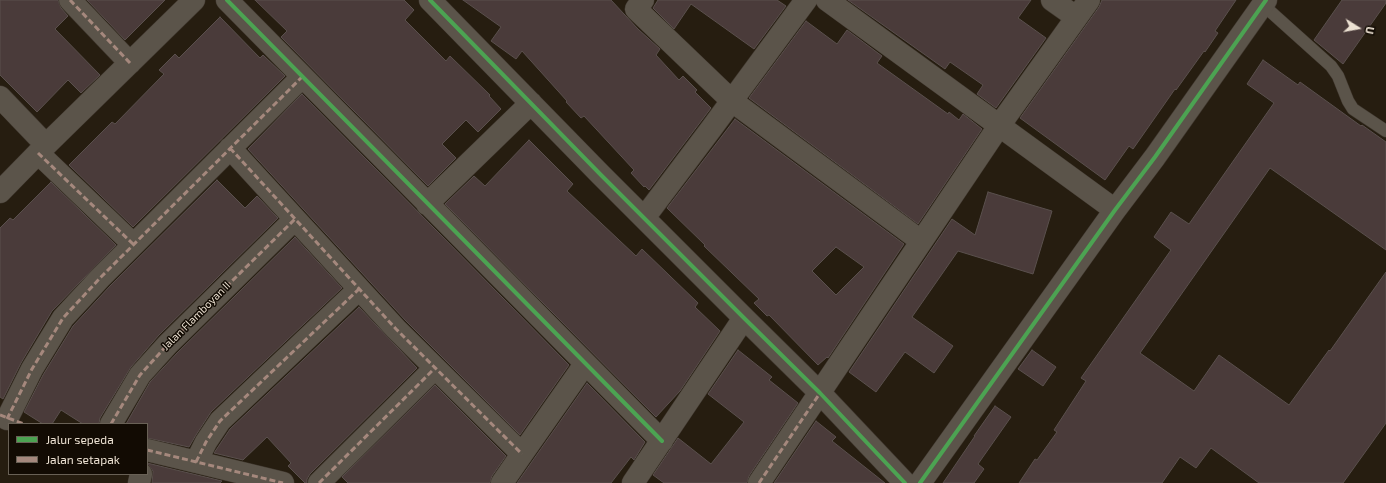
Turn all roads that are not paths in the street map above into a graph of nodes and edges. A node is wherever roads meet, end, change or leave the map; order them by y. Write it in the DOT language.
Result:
graph roads {
  1 [pos="70,0"];
  2 [pos="194,0"];
  3 [pos="227,0"];
  4 [pos="430,0"];
  5 [pos="806,0"];
  6 [pos="827,0"];
  7 [pos="1052,0"];
  8 [pos="1264,2"];
  9 [pos="635,3"];
  10 [pos="1083,9"];
  11 [pos="130,64"];
  12 [pos="302,77"];
  13 [pos="0,97"];
  14 [pos="732,101"];
  15 [pos="531,103"];
  16 [pos="999,126"];
  17 [pos="1386,131"];
  18 [pos="230,148"];
  19 [pos="42,149"];
  20 [pos="0,192"];
  21 [pos="427,204"];
  22 [pos="1115,210"];
  23 [pos="644,218"];
  24 [pos="295,219"];
  25 [pos="921,240"];
  26 [pos="134,244"];
  27 [pos="359,289"];
  28 [pos="744,318"];
  29 [pos="585,364"];
  30 [pos="435,368"];
  31 [pos="820,392"];
  32 [pos="10,419"];
  33 [pos="113,423"];
  34 [pos="662,441"];
  35 [pos="148,450"];
  36 [pos="522,454"];
  37 [pos="196,462"];
  38 [pos="283,483"];
  39 [pos="319,483"];
  40 [pos="502,483"];
  41 [pos="633,483"];
  42 [pos="759,483"];
  43 [pos="905,483"];
  44 [pos="920,483"];
  1 -- 11 [label="street"];
  2 -- 11 [label="street"];
  3 -- 12 [label="street"];
  4 -- 15 [label="street"];
  5 -- 14 [label="street"];
  6 -- 16 [label="street"];
  7 -- 10 [label="street"];
  8 -- 17 [label="lane"];
  8 -- 22 [label="street"];
  9 -- 14 [label="street"];
  10 -- 16 [label="street"];
  11 -- 19 [label="street"];
  12 -- 18 [label="street"];
  12 -- 21 [label="street"];
  13 -- 19 [label="street"];
  14 -- 23 [label="street"];
  14 -- 25 [label="street"];
  15 -- 21 [label="street"];
  15 -- 23 [label="street"];
  16 -- 22 [label="street"];
  16 -- 25 [label="street"];
  18 -- 24 [label="street"];
  18 -- 26 [label="street"];
  19 -- 20 [label="street"];
  19 -- 26 [label="street"];
  21 -- 29 [label="street"];
  22 -- 44 [label="street"];
  23 -- 28 [label="street"];
  24 -- 27 [label="street"];
  24 -- 33 [label="street, Jalan Flamboyan II"];
  25 -- 31 [label="street"];
  26 -- 32 [label="street"];
  27 -- 30 [label="street"];
  27 -- 37 [label="street"];
  28 -- 31 [label="street"];
  28 -- 34 [label="street"];
  29 -- 34 [label="street"];
  29 -- 36 [label="street"];
  30 -- 36 [label="street"];
  30 -- 39 [label="street"];
  31 -- 42 [label="street"];
  31 -- 43 [label="street"];
  34 -- 41 [label="street"];
  35 -- 37 [label="street"];
  36 -- 40 [label="street"];
  37 -- 38 [label="street"];
}
